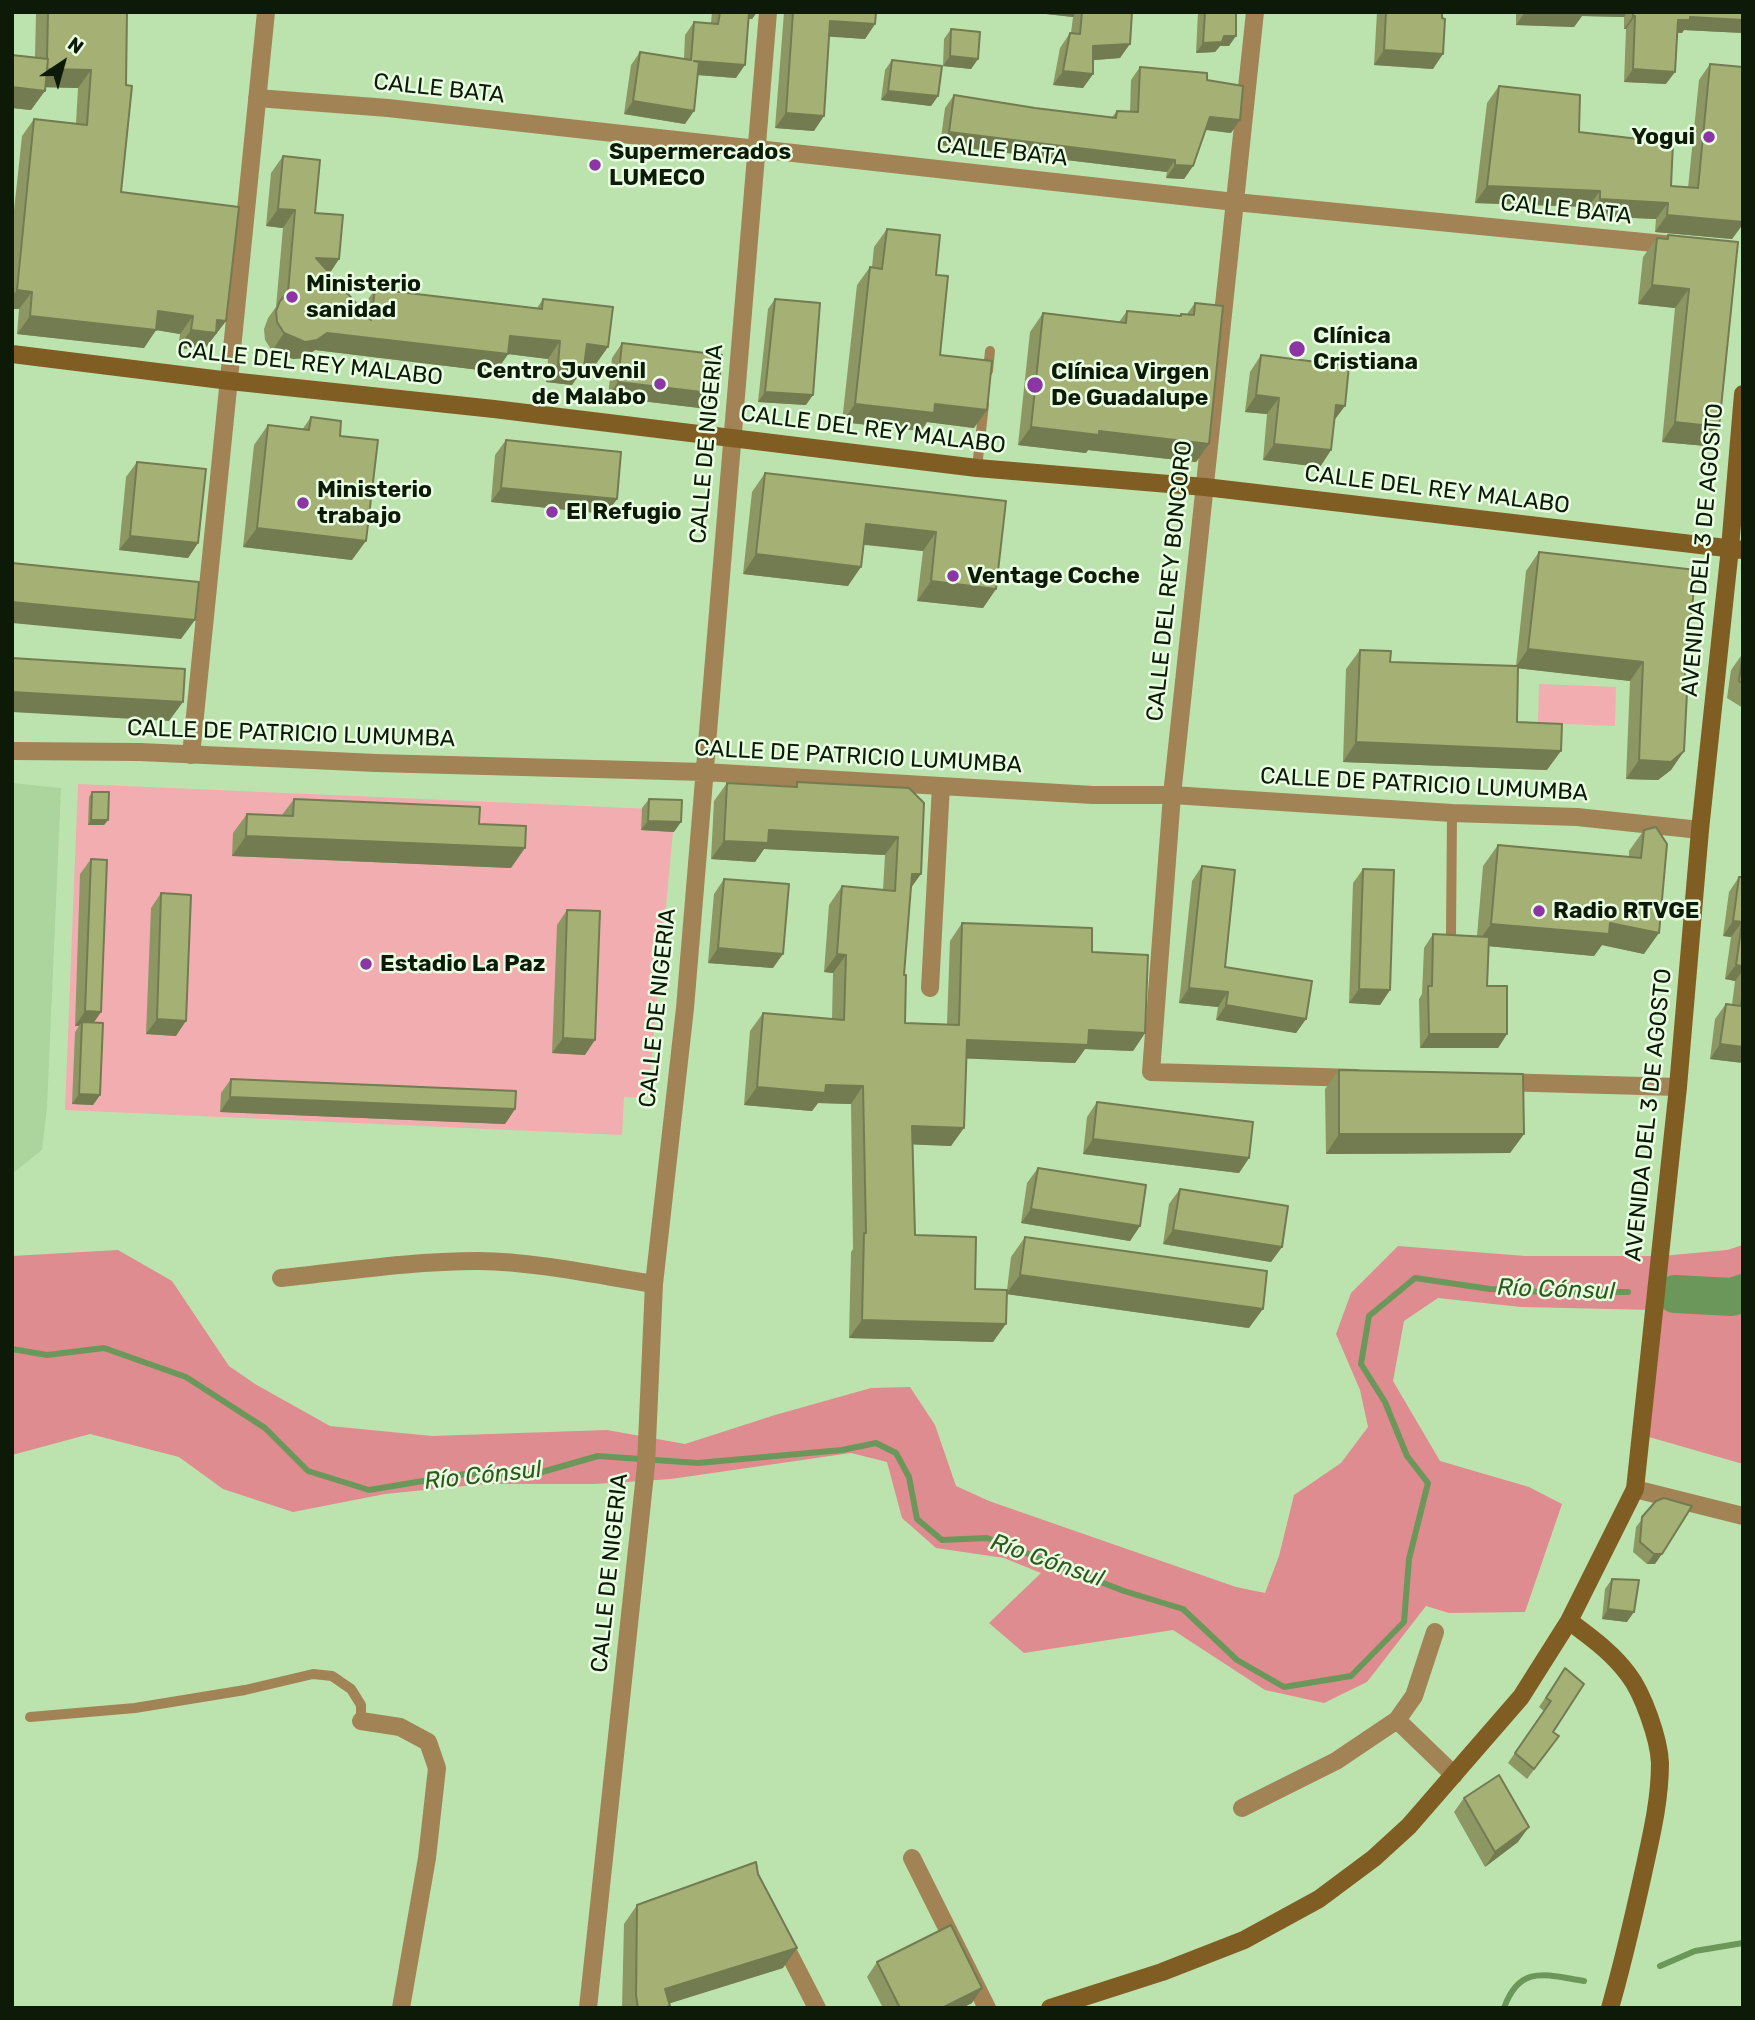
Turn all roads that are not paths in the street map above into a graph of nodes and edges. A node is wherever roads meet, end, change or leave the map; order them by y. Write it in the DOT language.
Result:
graph roads {
  1 [pos="266,12"];
  2 [pos="768,12"];
  3 [pos="1255,12"];
  4 [pos="257,98"];
  5 [pos="757,150"];
  6 [pos="1235,202"];
  7 [pos="1688,246"];
  8 [pos="990,351"];
  9 [pos="12,354"];
  10 [pos="230,381"];
  11 [pos="986,384"];
  12 [pos="1743,394"];
  13 [pos="985,397"];
  14 [pos="733,439"];
  15 [pos="977,468"];
  16 [pos="1205,487"];
  17 [pos="1736,549"];
  18 [pos="12,751"];
  19 [pos="191,755"];
  20 [pos="704,772"];
  21 [pos="941,786"];
  22 [pos="1172,796"];
  23 [pos="1452,813"];
  24 [pos="1700,830"];
  25 [pos="1451,936"];
  26 [pos="930,988"];
  27 [pos="1373,1079"];
  28 [pos="1483,1082"];
  29 [pos="1678,1087"];
  30 [pos="281,1278"];
  31 [pos="654,1284"];
  32 [pos="1635,1489"];
  33 [pos="1743,1516"];
  34 [pos="1569,1621"];
  35 [pos="1435,1632"];
  36 [pos="30,1717"];
  37 [pos="1397,1720"];
  38 [pos="361,1721"];
  39 [pos="1454,1775"];
  40 [pos="1242,1808"];
  41 [pos="912,1858"];
  42 [pos="774,1924"];
  43 [pos="401,2008"];
  44 [pos="588,2008"];
  45 [pos="817,2008"];
  46 [pos="987,2008"];
  47 [pos="1050,2008"];
  48 [pos="1610,2008"];
  1 -- 4 [label="street"];
  2 -- 5 [label="street, CALLE DE NIGERIA"];
  3 -- 6 [label="street, CALLE DEL REY BONCORO"];
  4 -- 5 [label="street, CALLE BATA"];
  4 -- 10 [label="street"];
  5 -- 6 [label="street, CALLE BATA"];
  5 -- 14 [label="street, CALLE DE NIGERIA"];
  6 -- 7 [label="street, CALLE BATA"];
  6 -- 16 [label="street, CALLE DEL REY BONCORO"];
  8 -- 11 [label="lane"];
  9 -- 10 [label="main road, CALLE DEL REY MALABO"];
  10 -- 14 [label="main road, CALLE DEL REY MALABO"];
  10 -- 19 [label="street"];
  12 -- 17 [label="main road, AVENIDA DEL 3 DE AGOSTO"];
  13 -- 15 [label="lane"];
  14 -- 15 [label="main road, CALLE DEL REY MALABO"];
  14 -- 20 [label="street, CALLE DE NIGERIA"];
  15 -- 16 [label="main road, CALLE DEL REY MALABO"];
  16 -- 17 [label="main road, CALLE DEL REY MALABO"];
  16 -- 22 [label="street, CALLE DEL REY BONCORO"];
  17 -- 24 [label="main road, AVENIDA DEL 3 DE AGOSTO"];
  18 -- 19 [label="street, CALLE DE PATRICIO LUMUMBA"];
  19 -- 20 [label="street, CALLE DE PATRICIO LUMUMBA"];
  20 -- 21 [label="street, CALLE DE PATRICIO LUMUMBA"];
  20 -- 31 [label="street, CALLE DE NIGERIA"];
  21 -- 22 [label="street, CALLE DE PATRICIO LUMUMBA"];
  21 -- 26 [label="street"];
  22 -- 23 [label="street, CALLE DE PATRICIO LUMUMBA"];
  22 -- 27 [label="street, CALLE DEL REY BONCORO"];
  23 -- 24 [label="street, CALLE DE PATRICIO LUMUMBA"];
  23 -- 25 [label="lane"];
  24 -- 29 [label="main road, AVENIDA DEL 3 DE AGOSTO"];
  28 -- 29 [label="street"];
  29 -- 32 [label="main road, AVENIDA DEL 3 DE AGOSTO"];
  30 -- 31 [label="street"];
  31 -- 44 [label="street, CALLE DE NIGERIA"];
  32 -- 33 [label="street"];
  32 -- 34 [label="main road, AVENIDA DEL 3 DE AGOSTO"];
  34 -- 39 [label="main road, AVENIDA DEL 3 DE AGOSTO"];
  34 -- 48 [label="main road"];
  35 -- 37 [label="street"];
  36 -- 38 [label="lane"];
  37 -- 39 [label="street"];
  37 -- 40 [label="street"];
  38 -- 43 [label="street"];
  39 -- 47 [label="main road, AVENIDA DEL 3 DE AGOSTO"];
  41 -- 46 [label="street"];
  42 -- 45 [label="street"];
}
